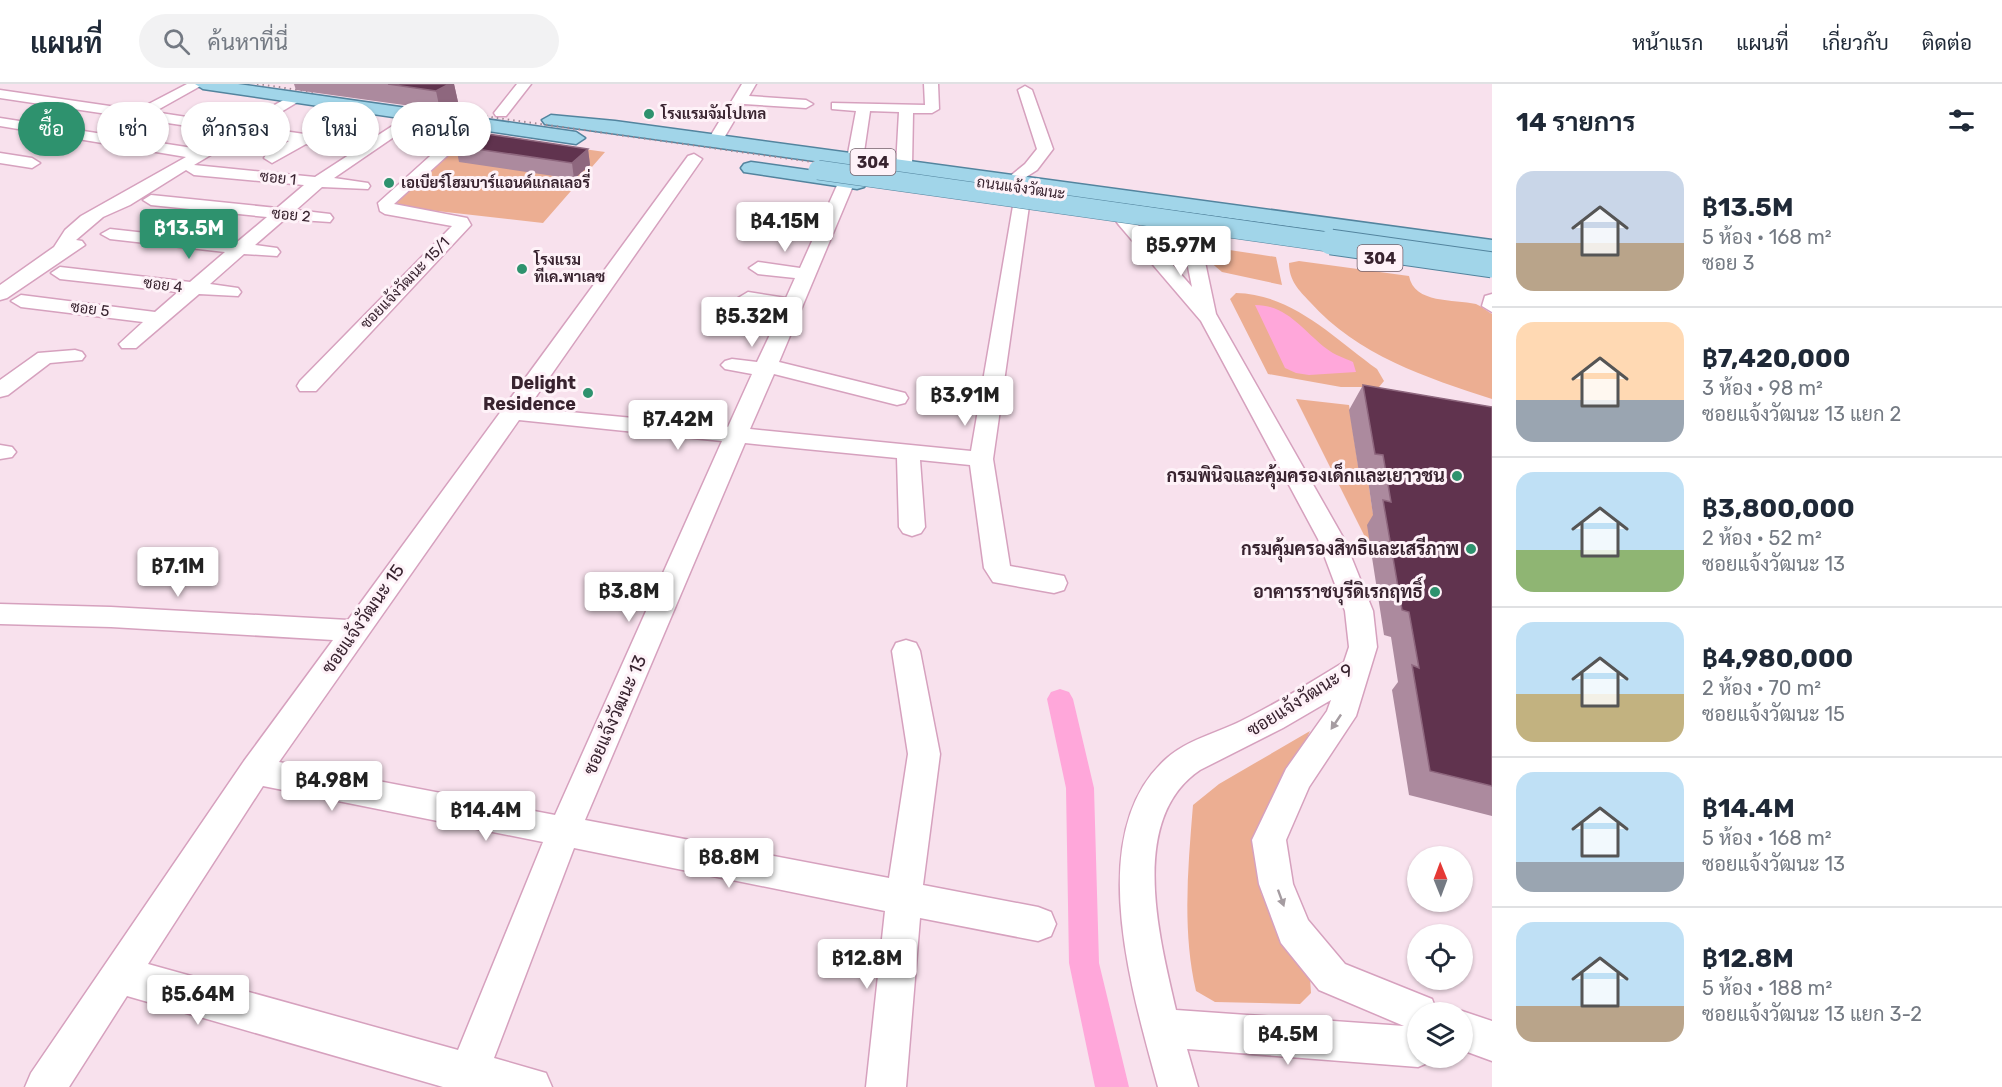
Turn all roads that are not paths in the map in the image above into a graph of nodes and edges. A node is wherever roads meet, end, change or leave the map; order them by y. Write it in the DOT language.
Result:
graph roads {
  1 [pos="197,84"];
  2 [pos="203,84"];
  3 [pos="524,84"];
  4 [pos="749,84"];
  5 [pos="931,84"];
  6 [pos="74,88"];
  7 [pos="1025,90"];
  8 [pos="299,91"];
  9 [pos="0,94"];
  10 [pos="742,100"];
  11 [pos="46,101"];
  12 [pos="163,102"];
  13 [pos="283,102"];
  14 [pos="806,104"];
  15 [pos="874,104"];
  16 [pos="837,106"];
  17 [pos="97,108"];
  18 [pos="391,109"];
  19 [pos="906,109"];
  20 [pos="501,113"];
  21 [pos="551,120"];
  22 [pos="0,122"];
  23 [pos="18,125"];
  24 [pos="491,125"];
  25 [pos="85,137"];
  26 [pos="302,139"];
  27 [pos="586,139"];
  28 [pos="716,140"];
  29 [pos="619,146"];
  30 [pos="205,156"];
  31 [pos="355,156"];
  32 [pos="439,156"];
  33 [pos="0,158"];
  34 [pos="272,158"];
  35 [pos="702,161"];
  36 [pos="196,162"];
  37 [pos="32,163"];
  38 [pos="821,165"];
  39 [pos="904,166"];
  40 [pos="851,170"];
  41 [pos="1012,181"];
  42 [pos="318,182"];
  43 [pos="362,186"];
  44 [pos="1094,192"];
  45 [pos="151,200"];
  46 [pos="1021,206"];
  47 [pos="1195,206"];
  48 [pos="280,214"];
  49 [pos="1094,216"];
  50 [pos="1272,216"];
  51 [pos="324,218"];
  52 [pos="1125,221"];
  53 [pos="1194,231"];
  54 [pos="110,234"];
  55 [pos="1268,242"];
  56 [pos="1492,247"];
  57 [pos="240,248"];
  58 [pos="271,252"];
  59 [pos="1492,253"];
  60 [pos="1492,265"];
  61 [pos="758,268"];
  62 [pos="60,273"];
  63 [pos="0,274"];
  64 [pos="807,274"];
  65 [pos="1492,274"];
  66 [pos="25,277"];
  67 [pos="193,288"];
  68 [pos="231,292"];
  69 [pos="0,294"];
  70 [pos="748,298"];
  71 [pos="1492,300"];
  72 [pos="21,301"];
  73 [pos="794,305"];
  74 [pos="1492,306"];
  75 [pos="159,318"];
  76 [pos="1210,319"];
  77 [pos="129,344"];
  78 [pos="75,356"];
  79 [pos="732,365"];
  80 [pos="766,368"];
  81 [pos="0,370"];
  82 [pos="23,373"];
  83 [pos="308,386"];
  84 [pos="0,390"];
  85 [pos="897,398"];
  86 [pos="512,413"];
  87 [pos="736,436"];
  88 [pos="908,452"];
  89 [pos="981,459"];
  90 [pos="912,527"];
  91 [pos="1054,583"];
  92 [pos="0,614"];
  93 [pos="354,631"];
  94 [pos="906,651"];
  95 [pos="1358,668"];
  96 [pos="255,771"];
  97 [pos="564,831"];
  98 [pos="904,897"];
  99 [pos="1038,924"];
  100 [pos="120,975"];
  101 [pos="1407,1008"];
  102 [pos="1163,1028"];
  103 [pos="1473,1034"];
  104 [pos="1492,1041"];
  105 [pos="1407,1046"];
  106 [pos="1473,1052"];
  107 [pos="1492,1053"];
  108 [pos="466,1080"];
  109 [pos="45,1087"];
  110 [pos="532,1087"];
  111 [pos="886,1087"];
  112 [pos="1178,1087"];
  1 -- 12 [label="street"];
  2 -- 8 [label="main road, ถนนแจ้งวัฒนะ / 304"];
  3 -- 20 [label="street"];
  4 -- 10 [label="street"];
  5 -- 19 [label="street"];
  6 -- 11 [label="street"];
  7 -- 41 [label="street"];
  8 -- 13 [label="street"];
  8 -- 18 [label="main road, ถนนแจ้งวัฒนะ / 304"];
  8 -- 20 [label="main road, ถนนแจ้งวัฒนะ / 304"];
  9 -- 11 [label="street"];
  10 -- 14 [label="street"];
  10 -- 28 [label="street"];
  11 -- 17 [label="street"];
  11 -- 22 [label="street"];
  15 -- 16 [label="street"];
  15 -- 19 [label="street"];
  15 -- 40 [label="street, ซอยแจ้งวัฒนะ 13"];
  19 -- 39 [label="street"];
  20 -- 21 [label="main road, ถนนแจ้งวัฒนะ / 304"];
  21 -- 28 [label="main road, ถนนแจ้งวัฒนะ / 304"];
  21 -- 38 [label="main road, ถนนแจ้งวัฒนะ / 304"];
  22 -- 23 [label="street, ซอย 1"];
  24 -- 27 [label="main road, ถนนแจ้งวัฒนะ / 304"];
  25 -- 36 [label="street, ซอย 1"];
  26 -- 34 [label="street"];
  27 -- 29 [label="main road, ถนนแจ้งวัฒนะ / 304"];
  27 -- 38 [label="main road, ถนนแจ้งวัฒนะ / 304"];
  28 -- 40 [label="main road, ถนนแจ้งวัฒนะ / 304"];
  30 -- 36 [label="street"];
  31 -- 42 [label="street"];
  32 -- 83 [label="street, ซอยแจ้งวัฒนะ 15/1"];
  33 -- 37 [label="street"];
  35 -- 40 [label="main road, ถนนแจ้งวัฒนะ / 304"];
  35 -- 86 [label="street, ซอยแจ้งวัฒนะ 15"];
  36 -- 42 [label="street, ซอย 1"];
  36 -- 66 [label="street"];
  38 -- 59 [label="main road, ถนนแจ้งวัฒนะ / 304"];
  38 -- 60 [label="main road, ถนนแจ้งวัฒนะ / 304, bridge"];
  39 -- 40 [label="main road, ถนนแจ้งวัฒนะ / 304"];
  39 -- 41 [label="main road, ถนนแจ้งวัฒนะ / 304"];
  40 -- 46 [label="main road, ถนนแจ้งวัฒนะ / 304"];
  40 -- 64 [label="street, ซอยแจ้งวัฒนะ 13"];
  41 -- 44 [label="main road, ถนนแจ้งวัฒนะ / 304"];
  42 -- 43 [label="street, ซอย 1"];
  42 -- 48 [label="street"];
  44 -- 47 [label="main road, ถนนแจ้งวัฒนะ / 304"];
  44 -- 49 [label="main road"];
  45 -- 48 [label="street, ซอย 2"];
  46 -- 49 [label="main road, ถนนแจ้งวัฒนะ / 304"];
  46 -- 89 [label="street"];
  47 -- 50 [label="main road, ถนนแจ้งวัฒนะ / 304"];
  47 -- 53 [label="main road"];
  48 -- 51 [label="street, ซอย 2"];
  48 -- 57 [label="street"];
  49 -- 52 [label="main road, ถนนแจ้งวัฒนะ / 304"];
  50 -- 55 [label="main road"];
  50 -- 56 [label="main road, ถนนแจ้งวัฒนะ / 304"];
  52 -- 53 [label="main road, ถนนแจ้งวัฒนะ / 304"];
  52 -- 76 [label="street, ซอยแจ้งวัฒนะ 9"];
  53 -- 55 [label="main road, ถนนแจ้งวัฒนะ / 304"];
  53 -- 76 [label="street, ซอยแจ้งวัฒนะ 9"];
  54 -- 57 [label="street"];
  55 -- 65 [label="main road, ถนนแจ้งวัฒนะ / 304"];
  57 -- 58 [label="street"];
  57 -- 67 [label="street"];
  61 -- 64 [label="street"];
  62 -- 67 [label="street, ซอย 4"];
  63 -- 66 [label="street"];
  64 -- 73 [label="street, ซอยแจ้งวัฒนะ 13"];
  66 -- 69 [label="street"];
  67 -- 68 [label="street, ซอย 4"];
  67 -- 75 [label="street"];
  70 -- 73 [label="street"];
  71 -- 74 [label="street"];
  72 -- 75 [label="street, ซอย 5"];
  73 -- 80 [label="street, ซอยแจ้งวัฒนะ 13"];
  75 -- 77 [label="street"];
  76 -- 95 [label="street, ซอยแจ้งวัฒนะ 9"];
  78 -- 82 [label="street"];
  79 -- 80 [label="street"];
  80 -- 85 [label="street"];
  80 -- 87 [label="street, ซอยแจ้งวัฒนะ 13"];
  81 -- 82 [label="street"];
  82 -- 84 [label="street"];
  86 -- 87 [label="street"];
  86 -- 93 [label="street, ซอยแจ้งวัฒนะ 15"];
  87 -- 88 [label="street"];
  87 -- 97 [label="street, ซอยแจ้งวัฒนะ 13"];
  88 -- 89 [label="street"];
  88 -- 90 [label="street"];
  89 -- 91 [label="street"];
  92 -- 93 [label="street"];
  93 -- 96 [label="street, ซอยแจ้งวัฒนะ 15"];
  94 -- 98 [label="street"];
  95 -- 101 [label="street, one-way"];
  95 -- 102 [label="street, ซอยแจ้งวัฒนะ 9"];
  96 -- 97 [label="street"];
  96 -- 100 [label="street, ซอยแจ้งวัฒนะ 15"];
  97 -- 98 [label="street"];
  97 -- 108 [label="street, ซอยแจ้งวัฒนะ 13"];
  98 -- 99 [label="street"];
  98 -- 111 [label="street"];
  100 -- 108 [label="street"];
  100 -- 109 [label="street, ซอยแจ้งวัฒนะ 15"];
  102 -- 105 [label="street"];
  102 -- 112 [label="street, ซอยแจ้งวัฒนะ 9"];
  103 -- 104 [label="street"];
  106 -- 107 [label="street"];
  108 -- 110 [label="street"];
}
